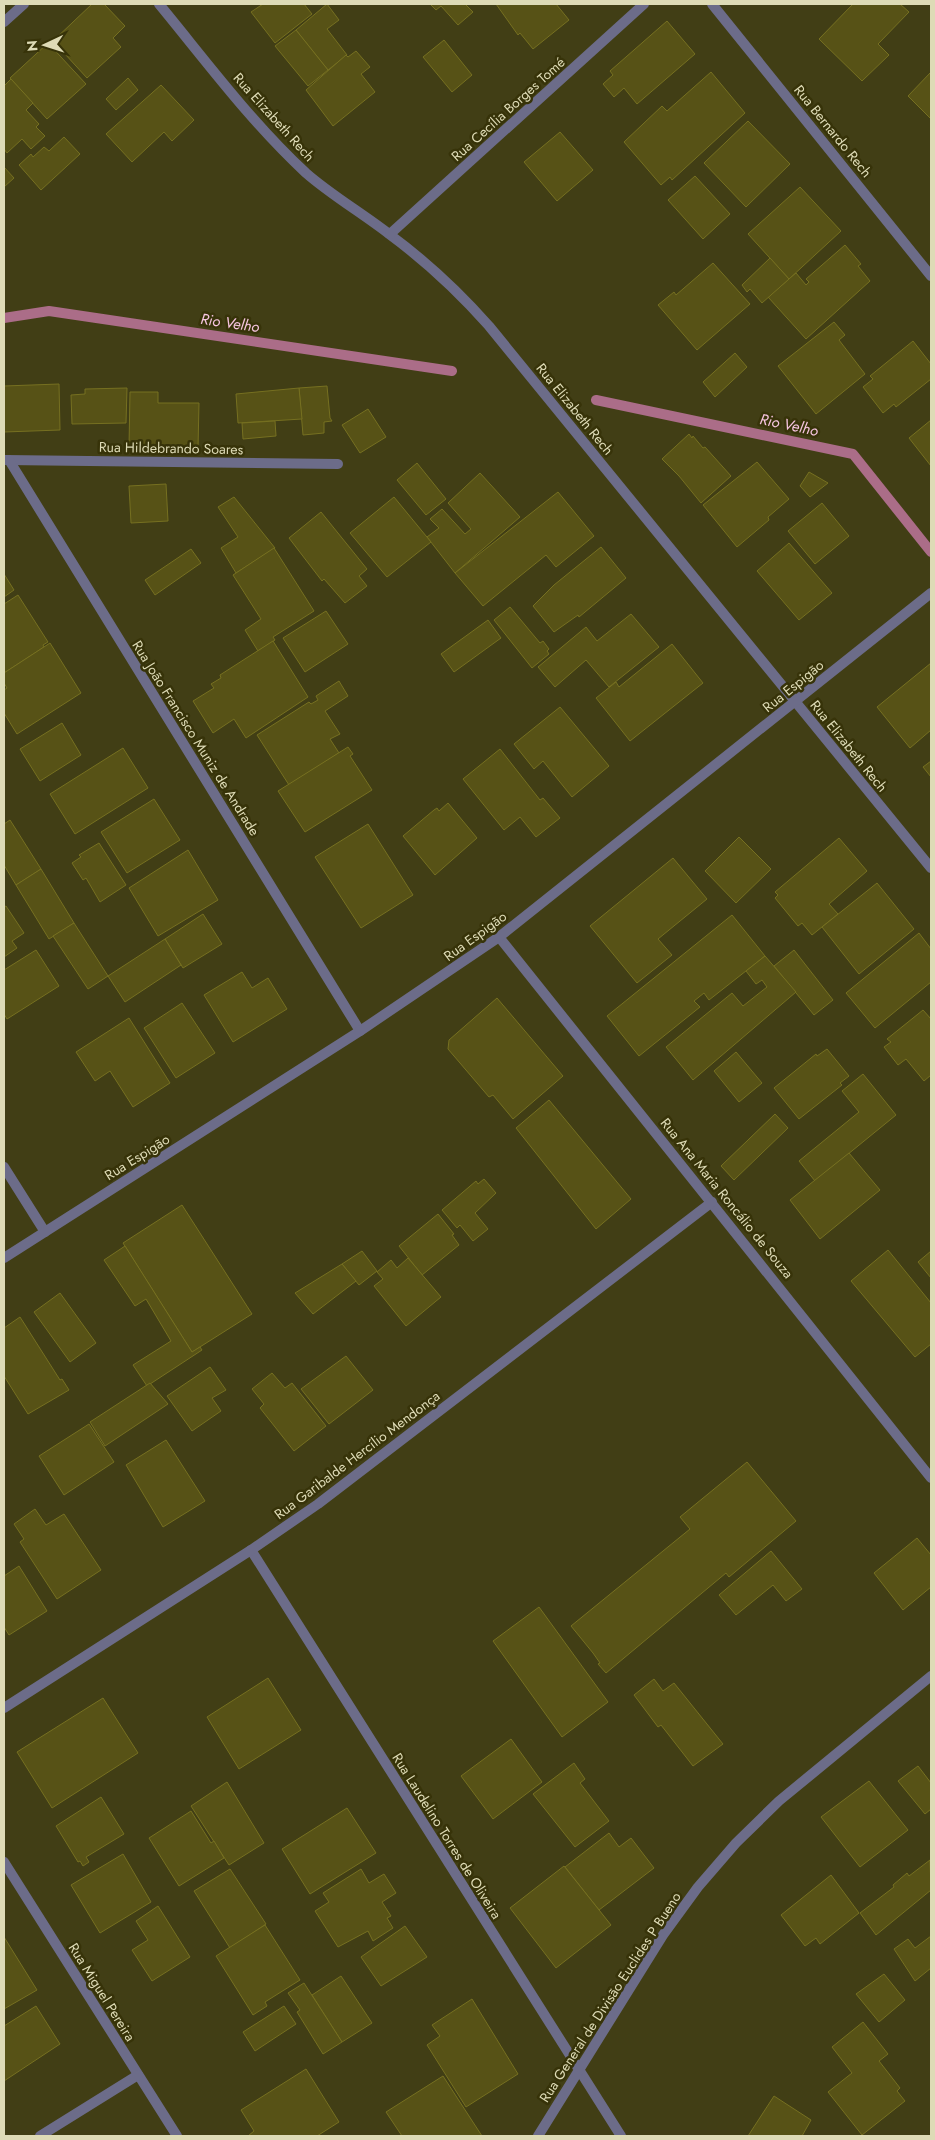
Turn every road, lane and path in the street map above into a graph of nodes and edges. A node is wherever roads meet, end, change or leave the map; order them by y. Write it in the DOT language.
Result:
graph roads {
  1 [pos="24,4"];
  2 [pos="159,4"];
  3 [pos="644,4"];
  4 [pos="712,4"];
  5 [pos="4,22"];
  6 [pos="390,234"];
  7 [pos="931,276"];
  8 [pos="6,460"];
  9 [pos="338,464"];
  10 [pos="931,593"];
  11 [pos="796,702"];
  12 [pos="931,868"];
  13 [pos="499,936"];
  14 [pos="360,1031"];
  15 [pos="4,1167"];
  16 [pos="712,1202"];
  17 [pos="45,1232"];
  18 [pos="4,1258"];
  19 [pos="931,1478"];
  20 [pos="250,1550"];
  21 [pos="931,1676"];
  22 [pos="4,1708"];
  23 [pos="4,1862"];
  24 [pos="580,2071"];
  25 [pos="138,2075"];
  26 [pos="40,2136"];
  27 [pos="177,2136"];
  28 [pos="538,2136"];
  29 [pos="621,2136"];
  1 -- 5 [label="street"];
  2 -- 6 [label="street, Rua Elizabeth Rech"];
  3 -- 6 [label="street, Rua Cecília Borges Tomé"];
  4 -- 7 [label="street, Rua Bernardo Rech"];
  6 -- 11 [label="street, Rua Elizabeth Rech"];
  8 -- 9 [label="street, Rua Hildebrando Soares"];
  8 -- 14 [label="street, Rua João Francisco Muniz de Andrade"];
  10 -- 11 [label="street, Rua Espigão"];
  11 -- 12 [label="street, Rua Elizabeth Rech"];
  11 -- 13 [label="street, Rua Espigão"];
  13 -- 14 [label="street, Rua Espigão"];
  13 -- 16 [label="street, Rua Ana Maria Roncálio de Souza"];
  14 -- 17 [label="street, Rua Espigão"];
  15 -- 17 [label="street"];
  16 -- 19 [label="street, Rua Ana Maria Roncálio de Souza"];
  16 -- 20 [label="street, Rua Garibalde Hercílio Mendonça"];
  17 -- 18 [label="street, Rua Espigão"];
  20 -- 22 [label="street, Rua Garibalde Hercílio Mendonça"];
  20 -- 24 [label="street, Rua Laudelino Torres de Oliveira"];
  21 -- 24 [label="street, Rua General de Divisão Euclides P Bueno"];
  23 -- 25 [label="street, Rua Miguel Pereira"];
  24 -- 28 [label="street, Rua General de Divisão Euclides P Bueno"];
  24 -- 29 [label="street, Rua Laudelino Torres de Oliveira"];
  25 -- 26 [label="street"];
  25 -- 27 [label="street, Rua Miguel Pereira"];
}
